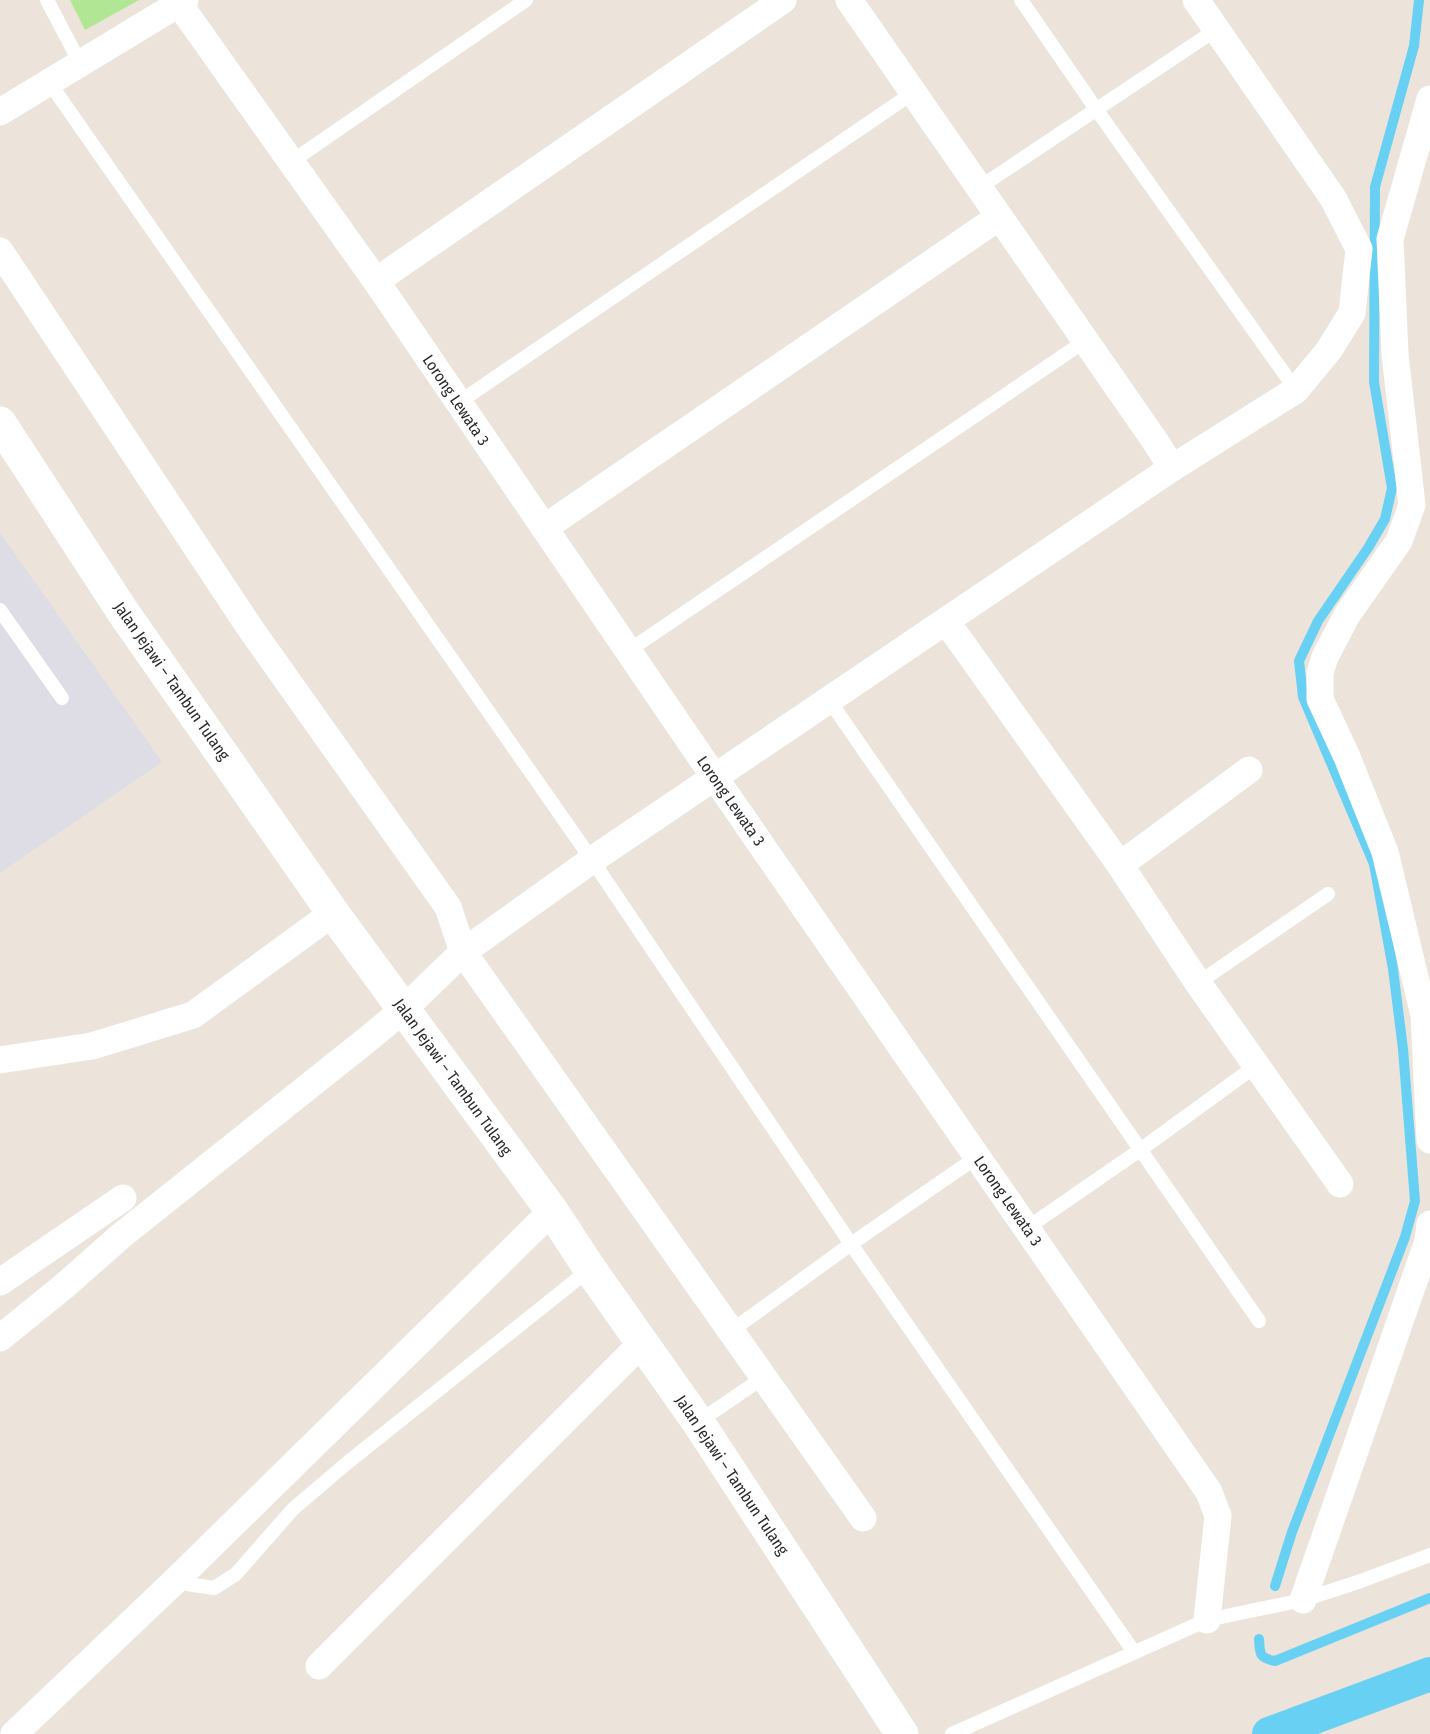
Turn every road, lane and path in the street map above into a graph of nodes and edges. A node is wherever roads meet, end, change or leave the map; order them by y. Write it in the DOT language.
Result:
graph roads {
  1 [pos="47,0"];
  2 [pos="526,0"];
  3 [pos="783,0"];
  4 [pos="849,0"];
  5 [pos="1021,0"];
  6 [pos="1196,0"];
  7 [pos="182,2"];
  8 [pos="1216,29"];
  9 [pos="80,63"];
  10 [pos="49,82"];
  11 [pos="914,93"];
  12 [pos="1430,99"];
  13 [pos="1096,109"];
  14 [pos="0,111"];
  15 [pos="291,162"];
  16 [pos="980,187"];
  17 [pos="999,217"];
  18 [pos="0,251"];
  19 [pos="376,281"];
  20 [pos="1085,341"];
  21 [pos="1296,390"];
  22 [pos="458,404"];
  23 [pos="0,423"];
  24 [pos="1172,468"];
  25 [pos="544,528"];
  26 [pos="0,610"];
  27 [pos="946,621"];
  28 [pos="628,651"];
  29 [pos="62,698"];
  30 [pos="829,700"];
  31 [pos="1249,770"];
  32 [pos="715,778"];
  33 [pos="592,860"];
  34 [pos="1120,865"];
  35 [pos="1328,894"];
  36 [pos="333,913"];
  37 [pos="463,952"];
  38 [pos="1198,983"];
  39 [pos="404,1009"];
  40 [pos="0,1060"];
  41 [pos="1257,1065"];
  42 [pos="1430,1140"];
  43 [pos="1140,1150"];
  44 [pos="977,1156"];
  45 [pos="1340,1184"];
  46 [pos="123,1198"];
  47 [pos="552,1211"];
  48 [pos="1430,1224"];
  49 [pos="1027,1228"];
  50 [pos="851,1244"];
  51 [pos="590,1269"];
  52 [pos="0,1282"];
  53 [pos="1259,1321"];
  54 [pos="731,1331"];
  55 [pos="0,1338"];
  56 [pos="642,1343"];
  57 [pos="764,1377"];
  58 [pos="698,1422"];
  59 [pos="863,1518"];
  60 [pos="1430,1555"];
  61 [pos="174,1582"];
  62 [pos="1303,1599"];
  63 [pos="1207,1620"];
  64 [pos="1134,1653"];
  65 [pos="319,1666"];
  66 [pos="14,1734"];
  67 [pos="902,1734"];
  68 [pos="952,1734"];
  1 -- 9 [label="lane"];
  2 -- 15 [label="lane"];
  3 -- 19 [label="street"];
  4 -- 11 [label="street"];
  5 -- 13 [label="lane"];
  6 -- 8 [label="street"];
  7 -- 9 [label="street"];
  7 -- 15 [label="street, Lorong Lewata 3"];
  8 -- 13 [label="lane"];
  8 -- 21 [label="street"];
  9 -- 10 [label="street"];
  10 -- 14 [label="street"];
  10 -- 33 [label="lane"];
  11 -- 16 [label="street"];
  11 -- 22 [label="lane"];
  12 -- 42 [label="street"];
  13 -- 16 [label="lane"];
  13 -- 21 [label="lane"];
  15 -- 19 [label="street, Lorong Lewata 3"];
  16 -- 17 [label="street"];
  17 -- 20 [label="street"];
  17 -- 25 [label="street"];
  18 -- 37 [label="street"];
  19 -- 22 [label="street, Lorong Lewata 3"];
  20 -- 24 [label="street"];
  20 -- 28 [label="lane"];
  21 -- 24 [label="street"];
  22 -- 25 [label="street, Lorong Lewata 3"];
  23 -- 36 [label="street, Jalan Jejawi – Tambun Tulang"];
  24 -- 27 [label="street"];
  25 -- 28 [label="street, Lorong Lewata 3"];
  26 -- 29 [label="lane"];
  27 -- 30 [label="street"];
  27 -- 34 [label="street"];
  28 -- 32 [label="street, Lorong Lewata 3"];
  30 -- 32 [label="street"];
  30 -- 43 [label="lane"];
  31 -- 34 [label="street"];
  32 -- 33 [label="street"];
  32 -- 44 [label="street, Lorong Lewata 3"];
  33 -- 37 [label="street"];
  33 -- 50 [label="lane"];
  34 -- 38 [label="street"];
  35 -- 38 [label="lane"];
  36 -- 39 [label="street, Jalan Jejawi – Tambun Tulang"];
  36 -- 40 [label="street"];
  37 -- 39 [label="street"];
  37 -- 54 [label="street"];
  38 -- 41 [label="street"];
  39 -- 47 [label="street, Jalan Jejawi – Tambun Tulang"];
  39 -- 55 [label="street"];
  41 -- 43 [label="lane"];
  41 -- 45 [label="street"];
  43 -- 49 [label="lane"];
  43 -- 53 [label="lane"];
  44 -- 49 [label="street, Lorong Lewata 3"];
  44 -- 50 [label="lane"];
  46 -- 52 [label="street"];
  47 -- 51 [label="street, Jalan Jejawi – Tambun Tulang"];
  47 -- 61 [label="street"];
  48 -- 62 [label="street"];
  49 -- 63 [label="street, Lorong Lewata 3"];
  50 -- 54 [label="lane"];
  50 -- 64 [label="lane"];
  51 -- 56 [label="street, Jalan Jejawi – Tambun Tulang"];
  51 -- 61 [label="lane"];
  54 -- 57 [label="street"];
  56 -- 58 [label="street, Jalan Jejawi – Tambun Tulang"];
  56 -- 65 [label="street"];
  57 -- 58 [label="lane"];
  57 -- 59 [label="street"];
  58 -- 67 [label="street, Jalan Jejawi – Tambun Tulang"];
  60 -- 62 [label="lane"];
  61 -- 66 [label="street"];
  62 -- 63 [label="lane"];
  63 -- 64 [label="lane"];
  64 -- 68 [label="lane"];
}
